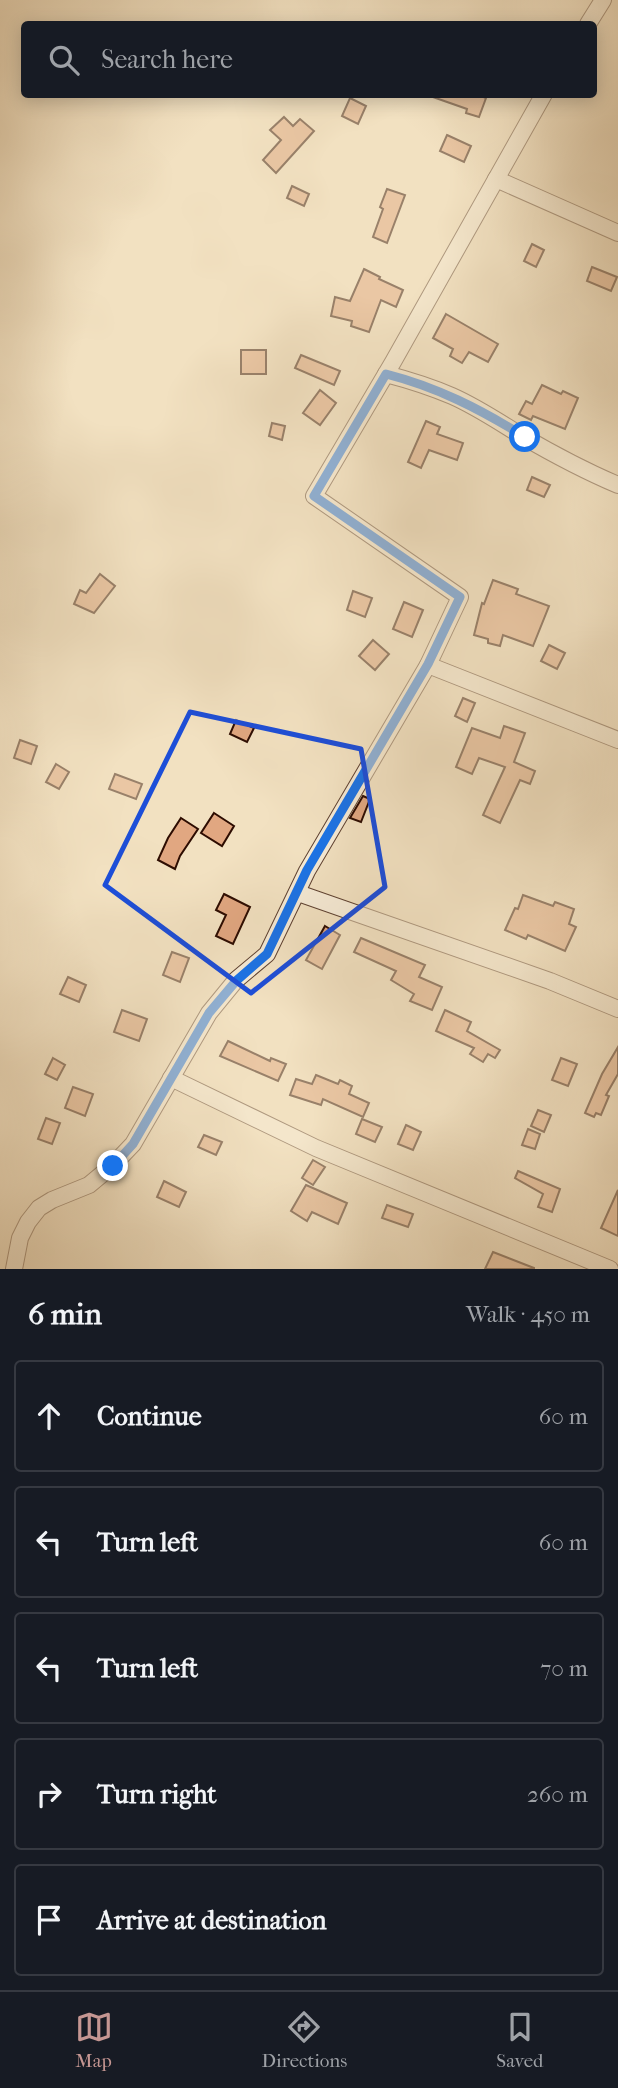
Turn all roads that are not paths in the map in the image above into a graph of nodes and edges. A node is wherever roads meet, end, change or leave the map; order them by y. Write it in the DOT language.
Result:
graph roads {
  1 [pos="603,0"];
  2 [pos="590,21"];
  3 [pos="542,98"];
  4 [pos="496,179"];
  5 [pos="618,233"];
  6 [pos="386,374"];
  7 [pos="618,485"];
  8 [pos="428,664"];
  9 [pos="618,740"];
  10 [pos="298,892"];
  11 [pos="618,1009"];
  12 [pos="170,1078"];
  13 [pos="14,1269"];
  14 [pos="610,1269"];
  1 -- 2 [label="street"];
  3 -- 4 [label="street"];
  4 -- 5 [label="street"];
  4 -- 6 [label="street"];
  6 -- 7 [label="street"];
  6 -- 8 [label="street"];
  8 -- 9 [label="street"];
  8 -- 10 [label="street"];
  10 -- 11 [label="street"];
  10 -- 12 [label="street"];
  12 -- 13 [label="street"];
  12 -- 14 [label="street"];
}
